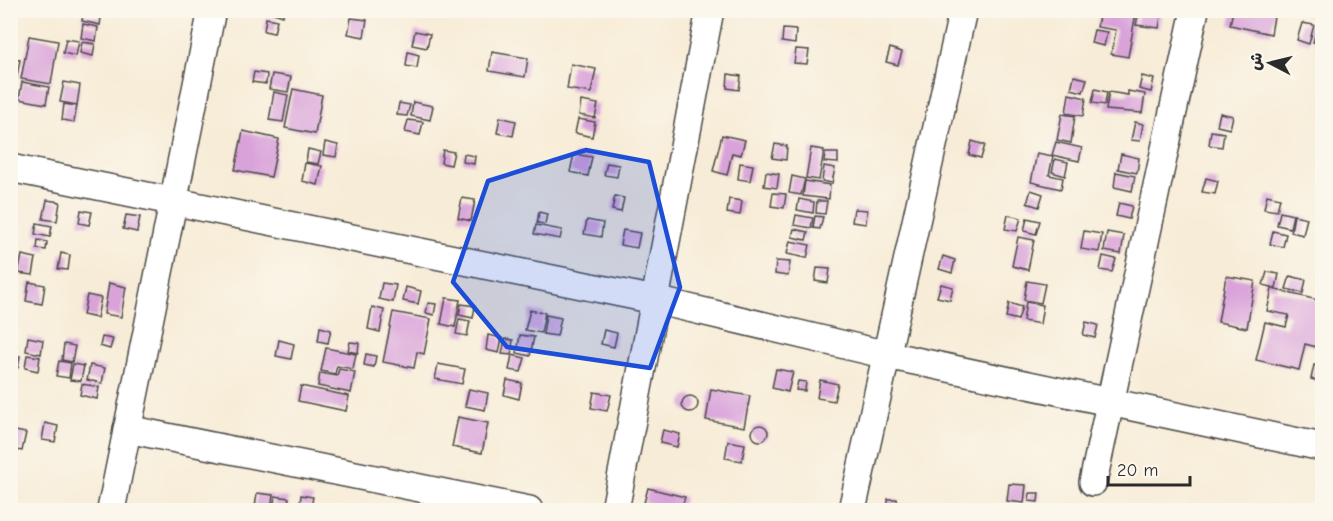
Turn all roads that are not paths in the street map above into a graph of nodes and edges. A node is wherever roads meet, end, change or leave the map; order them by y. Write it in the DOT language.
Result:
graph roads {
  1 [pos="212,10"];
  2 [pos="710,10"];
  3 [pos="963,10"];
  4 [pos="1195,10"];
  5 [pos="10,168"];
  6 [pos="173,202"];
  7 [pos="655,300"];
  8 [pos="887,355"];
  9 [pos="1110,404"];
  10 [pos="127,429"];
  11 [pos="1323,447"];
  12 [pos="1093,482"];
  13 [pos="111,510"];
  14 [pos="529,510"];
  15 [pos="615,510"];
  16 [pos="852,510"];
  1 -- 6 [label="street"];
  2 -- 7 [label="street"];
  3 -- 8 [label="street"];
  4 -- 9 [label="street"];
  5 -- 6 [label="street"];
  6 -- 7 [label="street"];
  6 -- 10 [label="street"];
  7 -- 8 [label="street"];
  7 -- 15 [label="street"];
  8 -- 9 [label="street"];
  8 -- 16 [label="street"];
  9 -- 11 [label="street"];
  9 -- 12 [label="street"];
  10 -- 13 [label="street"];
  10 -- 14 [label="street"];
}
